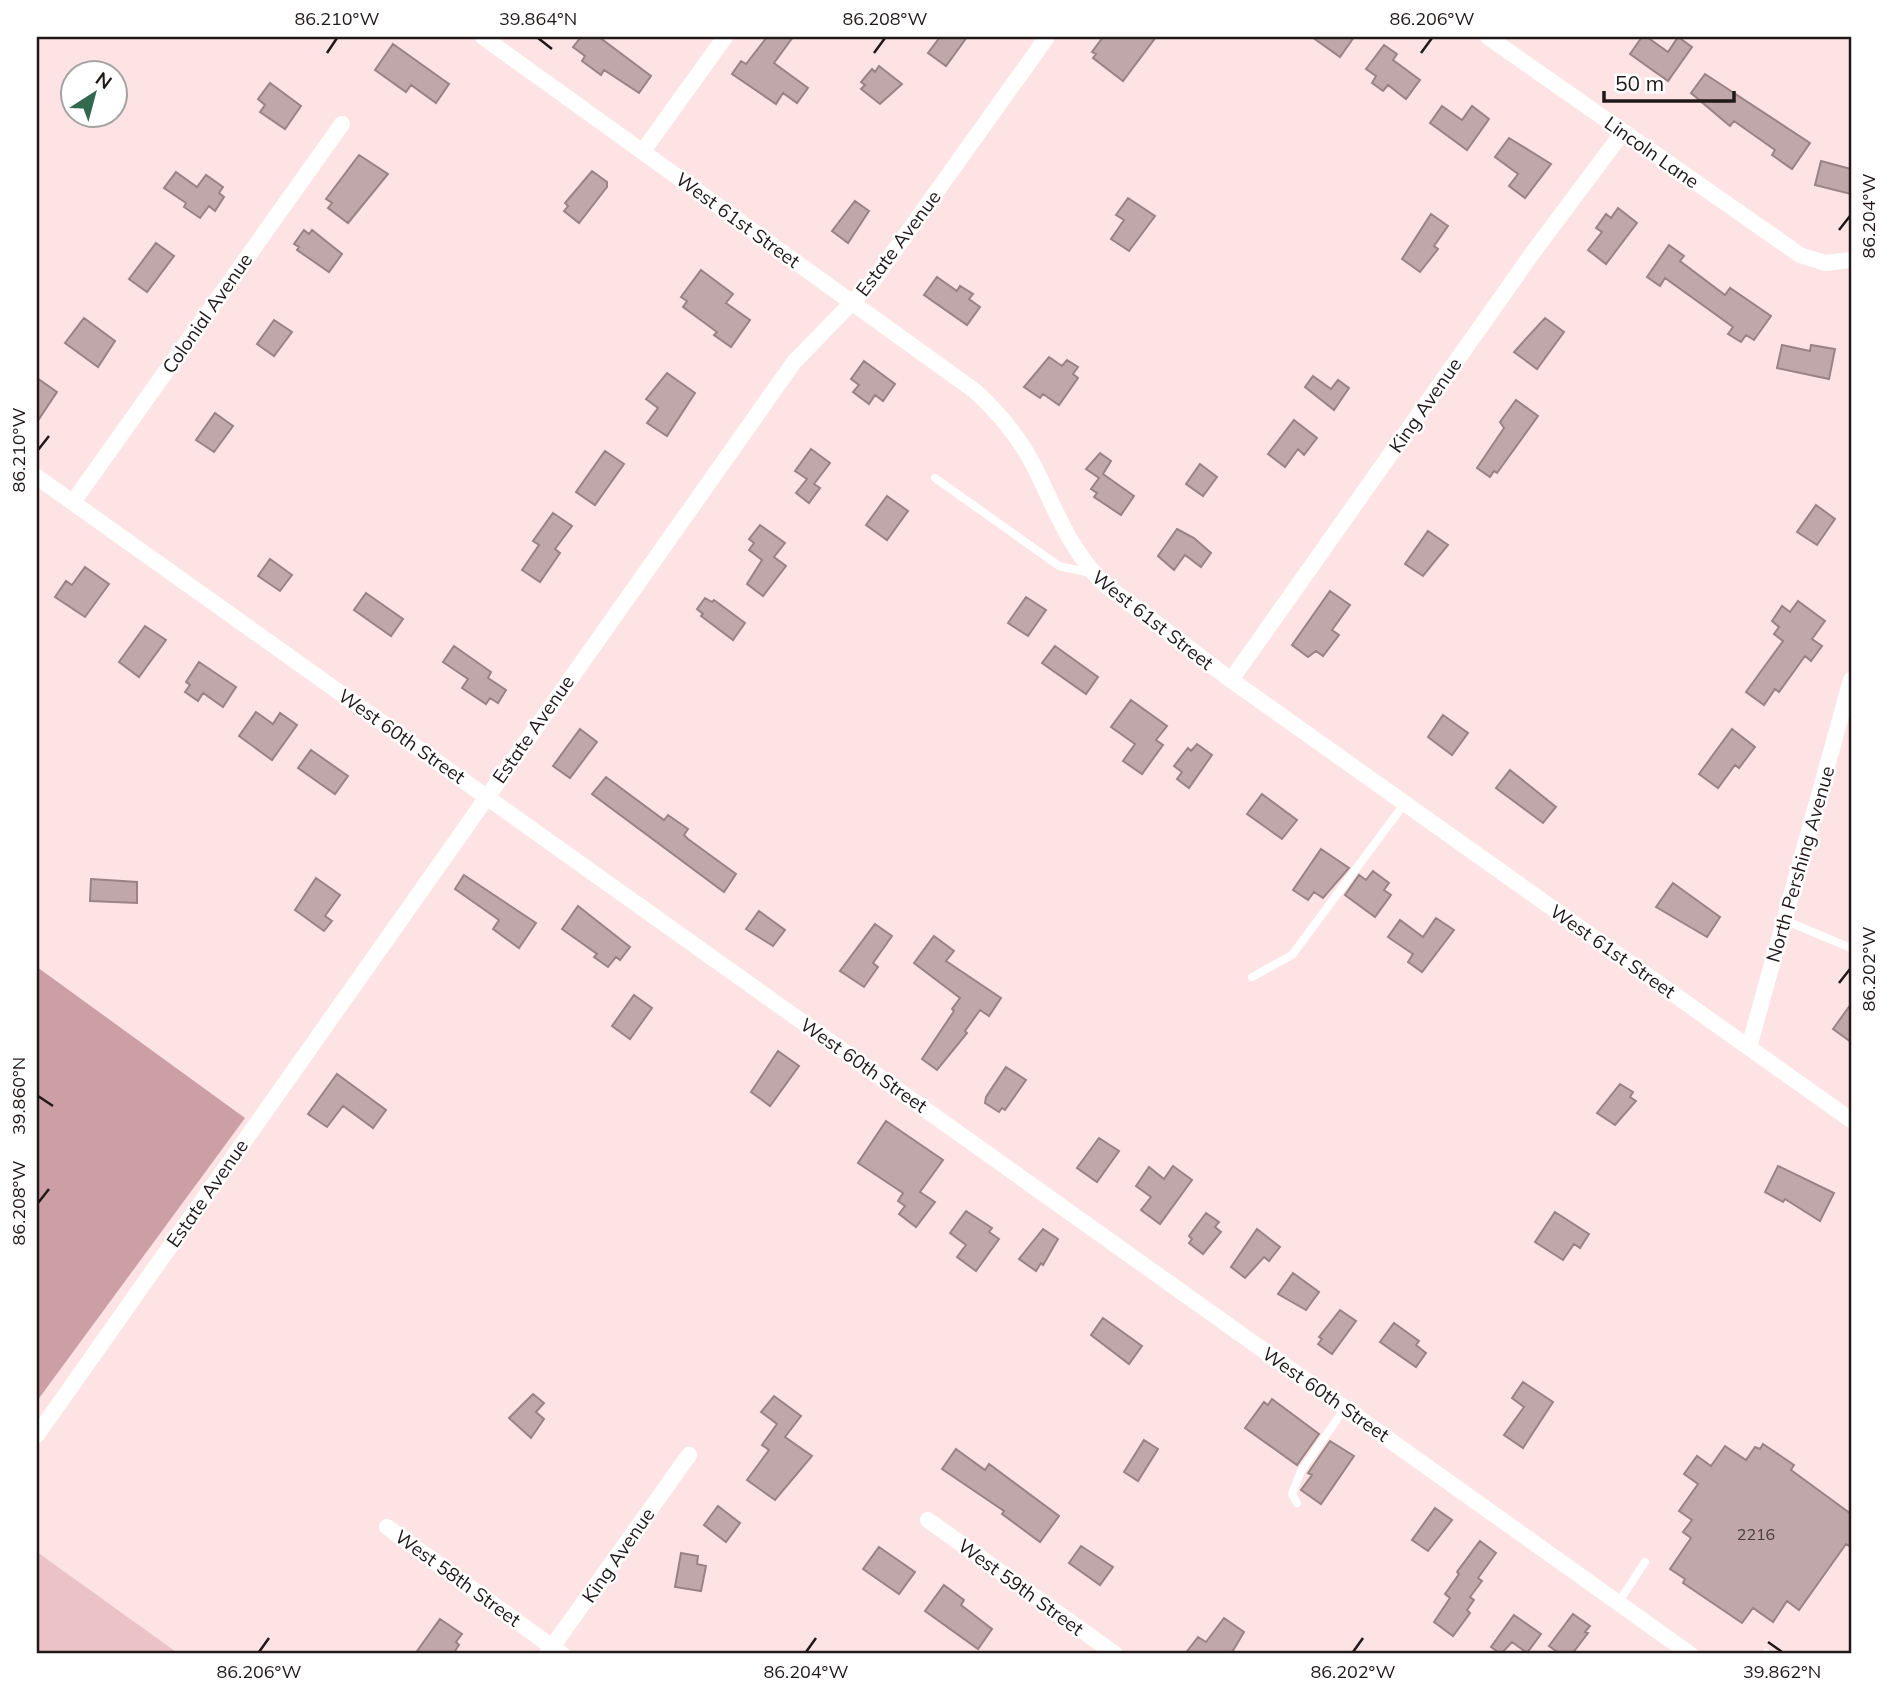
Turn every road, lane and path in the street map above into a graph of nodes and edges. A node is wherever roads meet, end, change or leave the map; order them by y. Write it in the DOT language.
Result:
graph roads {
  1 [pos="483,37"];
  2 [pos="725,37"];
  3 [pos="1046,37"];
  4 [pos="1488,37"];
  5 [pos="342,124"];
  6 [pos="1623,132"];
  7 [pos="643,151"];
  8 [pos="1851,260"];
  9 [pos="852,302"];
  10 [pos="37,477"];
  11 [pos="935,478"];
  12 [pos="73,502"];
  13 [pos="1090,573"];
  14 [pos="1231,680"];
  15 [pos="1851,680"];
  16 [pos="486,795"];
  17 [pos="1405,803"];
  18 [pos="1784,920"];
  19 [pos="1851,948"];
  20 [pos="1252,977"];
  21 [pos="1749,1047"];
  22 [pos="1851,1120"];
  23 [pos="1345,1408"];
  24 [pos="37,1436"];
  25 [pos="688,1455"];
  26 [pos="1297,1503"];
  27 [pos="928,1520"];
  28 [pos="387,1527"];
  29 [pos="1645,1562"];
  30 [pos="1618,1603"];
  31 [pos="554,1652"];
  32 [pos="1115,1654"];
  33 [pos="1690,1654"];
  1 -- 7 [label="street, West 61st Street"];
  2 -- 7 [label="street"];
  3 -- 9 [label="street, Estate Avenue"];
  4 -- 6 [label="street, Lincoln Lane"];
  5 -- 12 [label="street, Colonial Avenue"];
  6 -- 8 [label="street, Lincoln Lane"];
  6 -- 14 [label="street, King Avenue"];
  7 -- 9 [label="street, West 61st Street"];
  9 -- 13 [label="street, West 61st Street"];
  9 -- 16 [label="street, Estate Avenue"];
  10 -- 12 [label="street, West 60th Street"];
  11 -- 13 [label="lane"];
  12 -- 16 [label="street, West 60th Street"];
  13 -- 14 [label="street, West 61st Street"];
  14 -- 17 [label="street, West 61st Street"];
  15 -- 18 [label="street, North Pershing Avenue"];
  16 -- 23 [label="street, West 60th Street"];
  16 -- 24 [label="street, Estate Avenue"];
  17 -- 20 [label="lane"];
  17 -- 21 [label="street, West 61st Street"];
  18 -- 19 [label="lane"];
  18 -- 21 [label="street, North Pershing Avenue"];
  21 -- 22 [label="street, West 61st Street"];
  23 -- 26 [label="lane"];
  23 -- 30 [label="street, West 60th Street"];
  25 -- 31 [label="street, King Avenue"];
  27 -- 32 [label="street, West 59th Street"];
  28 -- 31 [label="street, West 58th Street"];
  29 -- 30 [label="lane"];
  30 -- 33 [label="street, West 60th Street"];
}
